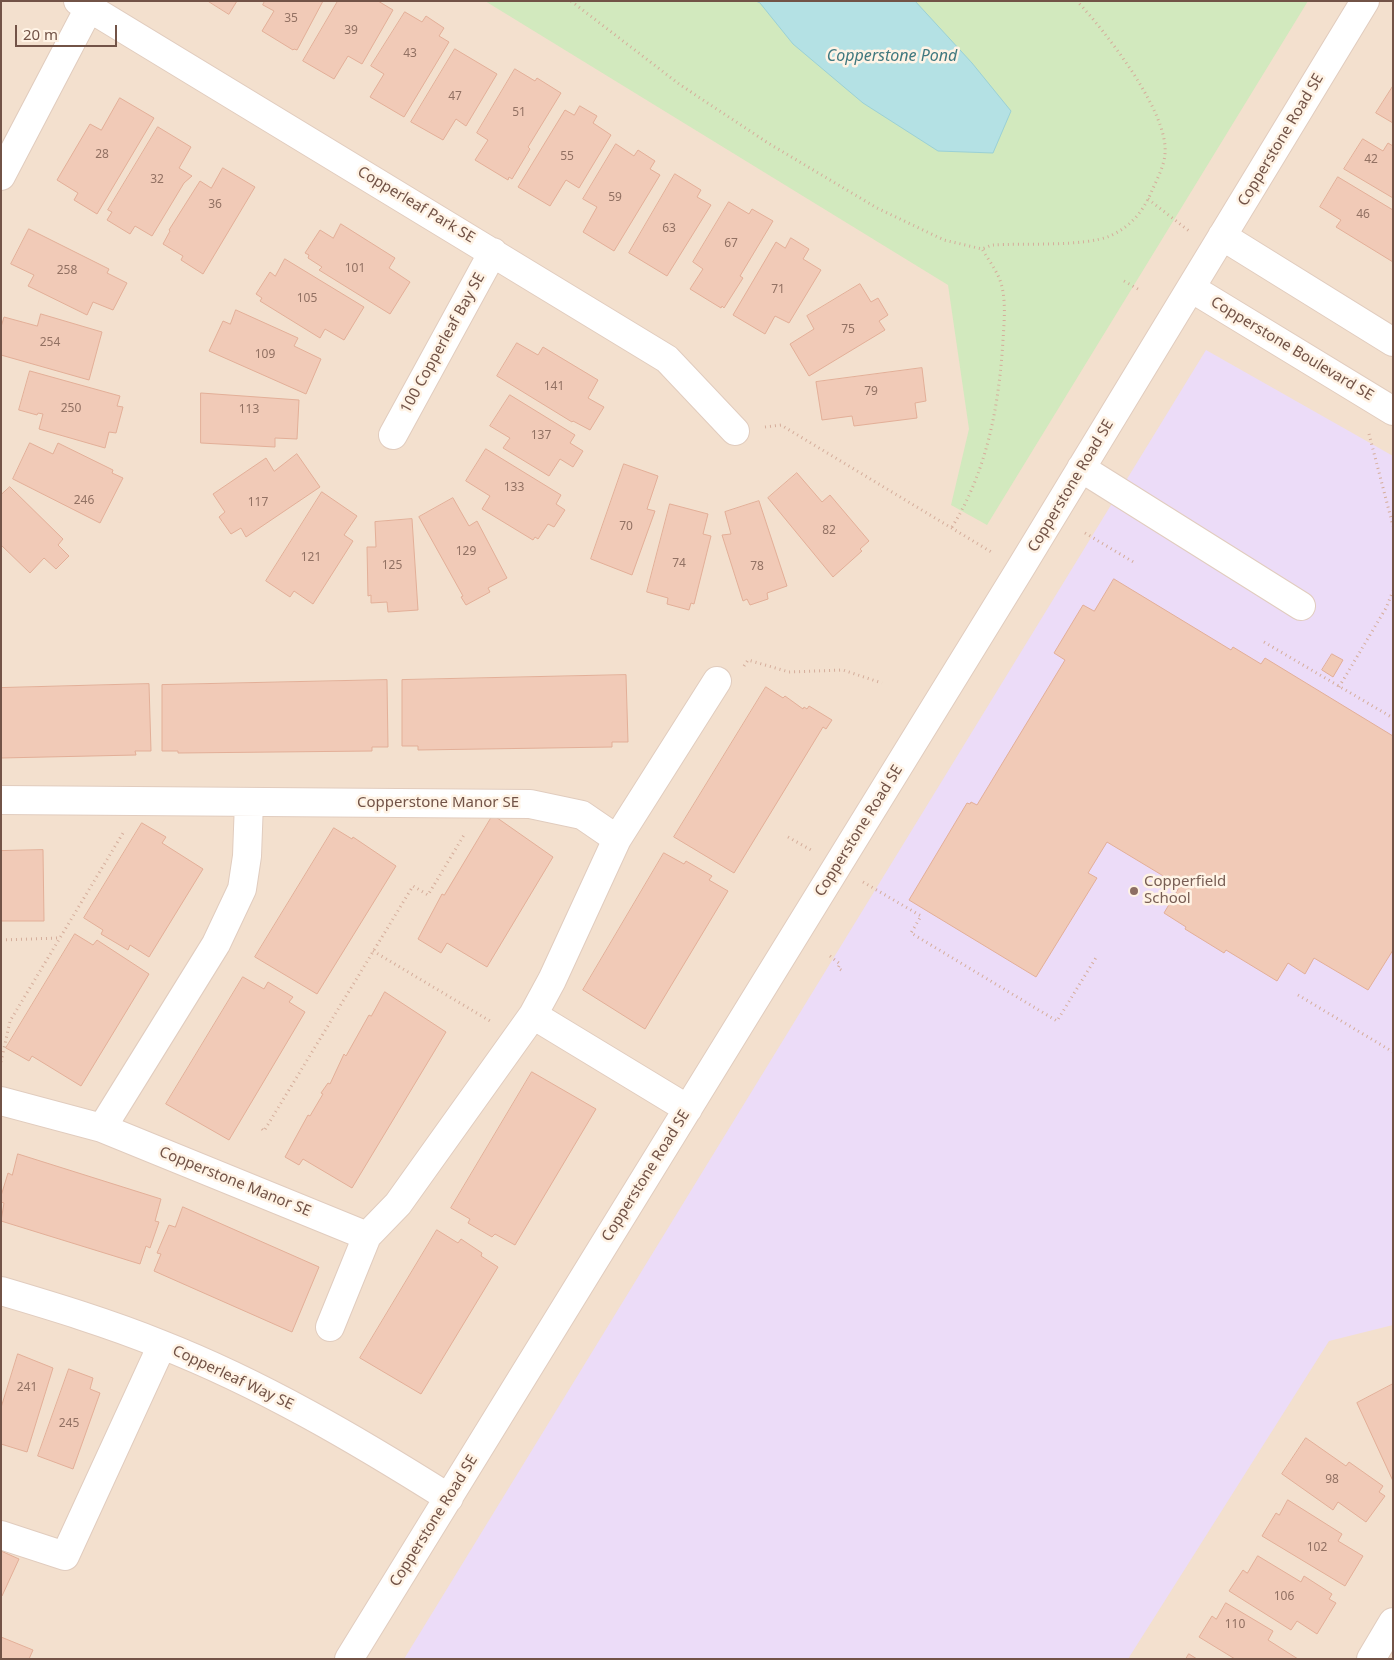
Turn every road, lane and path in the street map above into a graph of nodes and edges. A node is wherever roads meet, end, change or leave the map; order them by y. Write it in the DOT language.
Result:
graph roads {
  1 [pos="571,1"];
  2 [pos="1077,1"];
  3 [pos="1365,1"];
  4 [pos="84,4"];
  5 [pos="1,176"];
  6 [pos="1148,199"];
  7 [pos="1218,244"];
  8 [pos="982,249"];
  9 [pos="493,252"];
  10 [pos="1124,281"];
  11 [pos="1191,288"];
  12 [pos="1138,289"];
  13 [pos="1393,342"];
  14 [pos="1392,409"];
  15 [pos="1368,429"];
  16 [pos="735,431"];
  17 [pos="394,435"];
  18 [pos="1081,468"];
  19 [pos="1393,526"];
  20 [pos="952,528"];
  21 [pos="1085,533"];
  22 [pos="1135,563"];
  23 [pos="1020,569"];
  24 [pos="1393,591"];
  25 [pos="1301,606"];
  26 [pos="1264,642"];
  27 [pos="748,660"];
  28 [pos="717,681"];
  29 [pos="882,683"];
  30 [pos="1339,687"];
  31 [pos="1393,718"];
  32 [pos="1,800"];
  33 [pos="249,802"];
  34 [pos="124,833"];
  35 [pos="466,833"];
  36 [pos="788,837"];
  37 [pos="617,839"];
  38 [pos="811,850"];
  39 [pos="872,887"];
  40 [pos="60,938"];
  41 [pos="1,940"];
  42 [pos="373,950"];
  43 [pos="830,956"];
  44 [pos="1097,956"];
  45 [pos="844,972"];
  46 [pos="1298,995"];
  47 [pos="532,1015"];
  48 [pos="495,1024"];
  49 [pos="1393,1052"];
  50 [pos="1,1062"];
  51 [pos="1,1101"];
  52 [pos="688,1109"];
  53 [pos="102,1128"];
  54 [pos="262,1130"];
  55 [pos="367,1236"];
  56 [pos="1,1291"];
  57 [pos="330,1327"];
  58 [pos="162,1345"];
  59 [pos="448,1498"];
  60 [pos="1,1535"];
  61 [pos="1393,1622"];
  62 [pos="349,1659"];
  63 [pos="1371,1659"];
  1 -- 8 [label="path"];
  2 -- 6 [label="path"];
  3 -- 7 [label="street, Copperstone Road SE"];
  4 -- 5 [label="street"];
  4 -- 9 [label="street, Copperleaf Park SE"];
  6 -- 7 [label="path"];
  6 -- 8 [label="path"];
  7 -- 11 [label="street, Copperstone Road SE"];
  7 -- 13 [label="street"];
  8 -- 20 [label="path"];
  9 -- 16 [label="street, Copperleaf Park SE"];
  9 -- 17 [label="street, 100 Copperleaf Bay SE"];
  10 -- 12 [label="path"];
  11 -- 14 [label="street, Copperstone Boulevard SE"];
  11 -- 18 [label="street, Copperstone Road SE"];
  15 -- 19 [label="path"];
  16 -- 20 [label="path"];
  18 -- 23 [label="street, Copperstone Road SE"];
  18 -- 25 [label="street"];
  20 -- 23 [label="path"];
  21 -- 22 [label="path"];
  23 -- 52 [label="street, Copperstone Road SE"];
  24 -- 30 [label="path"];
  26 -- 30 [label="path"];
  27 -- 29 [label="path"];
  28 -- 37 [label="street"];
  30 -- 31 [label="path"];
  32 -- 33 [label="street, Copperstone Manor SE"];
  33 -- 37 [label="street, Copperstone Manor SE"];
  33 -- 53 [label="street"];
  34 -- 40 [label="path"];
  35 -- 42 [label="path"];
  36 -- 38 [label="path"];
  37 -- 47 [label="street"];
  39 -- 44 [label="path"];
  40 -- 41 [label="path"];
  40 -- 50 [label="path"];
  42 -- 48 [label="path"];
  42 -- 54 [label="path"];
  43 -- 45 [label="path"];
  46 -- 49 [label="path"];
  47 -- 52 [label="street"];
  47 -- 55 [label="street"];
  51 -- 53 [label="street, Copperstone Manor SE"];
  52 -- 59 [label="street, Copperstone Road SE"];
  53 -- 55 [label="street, Copperstone Manor SE"];
  55 -- 57 [label="street"];
  56 -- 58 [label="street, Copperleaf Way SE"];
  58 -- 59 [label="street, Copperleaf Way SE"];
  58 -- 60 [label="street"];
  59 -- 62 [label="street, Copperstone Road SE"];
  61 -- 63 [label="street"];
}
